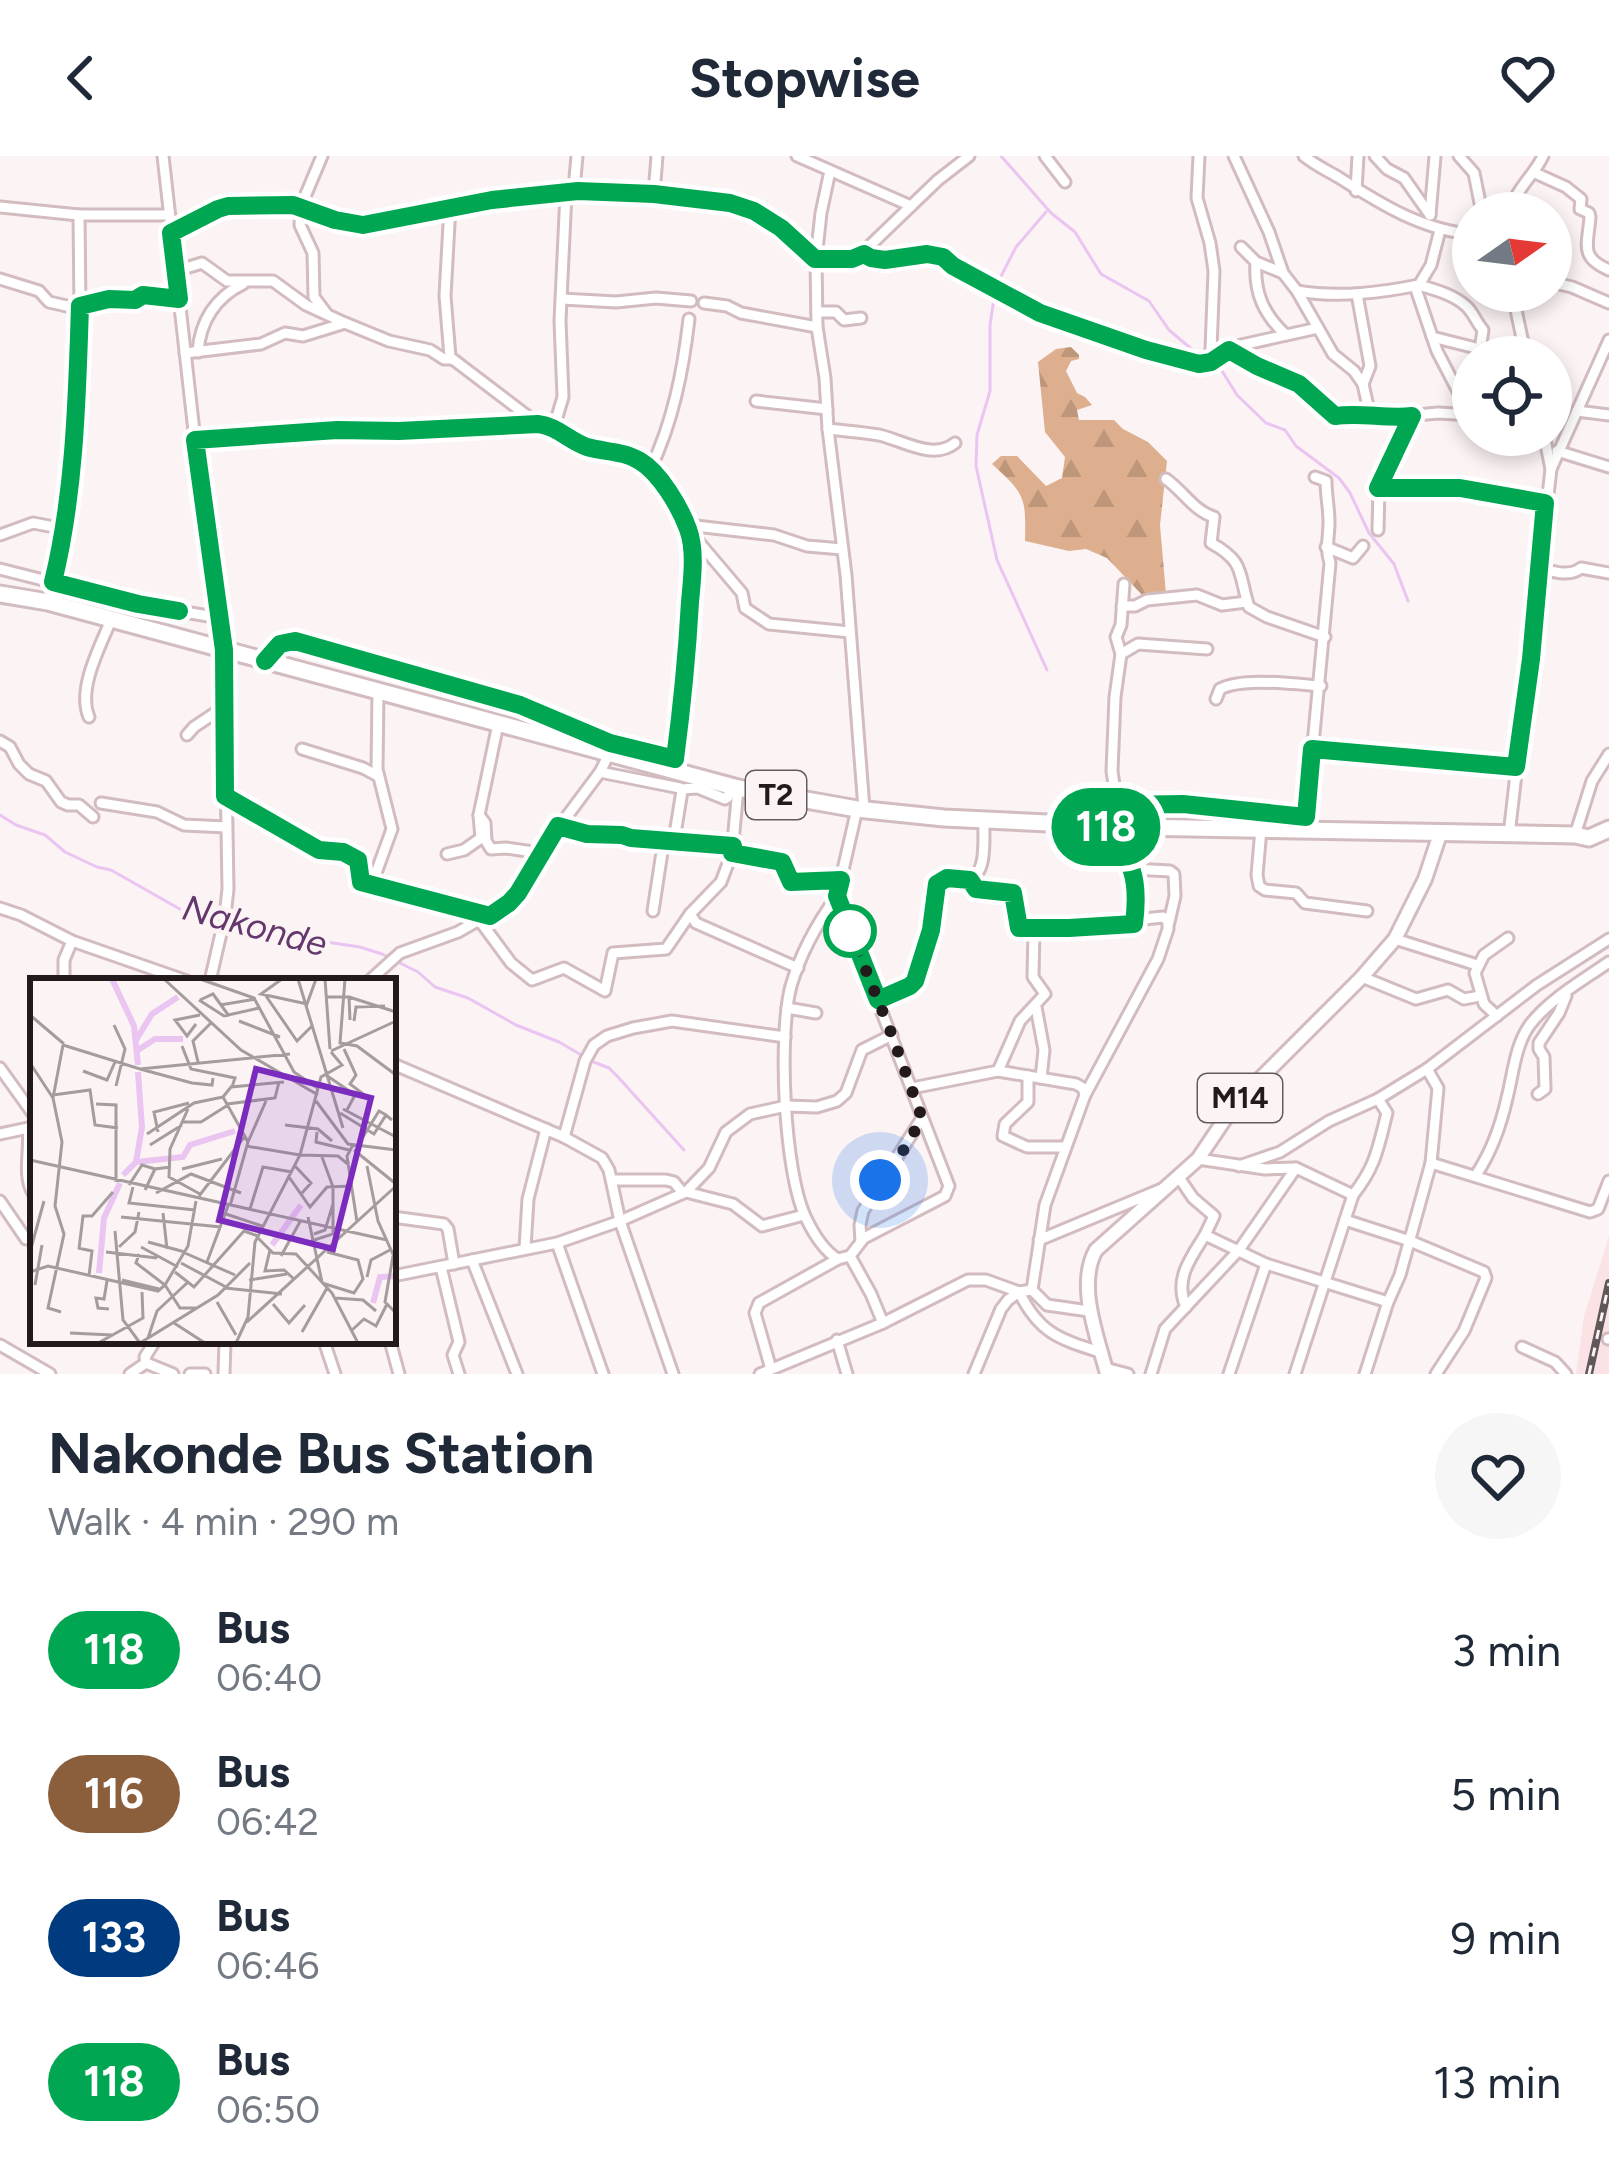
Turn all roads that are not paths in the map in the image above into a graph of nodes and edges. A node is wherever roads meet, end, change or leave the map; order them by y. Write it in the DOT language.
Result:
graph roads {
  1 [pos="164,156"];
  2 [pos="322,156"];
  3 [pos="577,156"];
  4 [pos="657,156"];
  5 [pos="797,156"];
  6 [pos="969,156"];
  7 [pos="1045,156"];
  8 [pos="1198,156"];
  9 [pos="1234,156"];
  10 [pos="1304,156"];
  11 [pos="1358,156"];
  12 [pos="1375,156"];
  13 [pos="1435,156"];
  14 [pos="1459,156"];
  15 [pos="1543,156"];
  16 [pos="830,171"];
  17 [pos="1535,173"];
  18 [pos="1065,182"];
  19 [pos="1356,190"];
  20 [pos="572,192"];
  21 [pos="1478,192"];
  22 [pos="1521,192"];
  23 [pos="654,194"];
  24 [pos="301,206"];
  25 [pos="450,206"];
  26 [pos="911,206"];
  27 [pos="0,207"];
  28 [pos="79,215"];
  29 [pos="169,215"];
  30 [pos="1433,224"];
  31 [pos="1452,229"];
  32 [pos="171,233"];
  33 [pos="1241,247"];
  34 [pos="864,254"];
  35 [pos="815,259"];
  36 [pos="1256,262"];
  37 [pos="1609,270"];
  38 [pos="176,271"];
  39 [pos="1283,273"];
  40 [pos="0,279"];
  41 [pos="248,282"];
  42 [pos="1417,285"];
  43 [pos="1572,287"];
  44 [pos="1297,291"];
  45 [pos="1358,294"];
  46 [pos="179,299"];
  47 [pos="562,299"];
  48 [pos="691,302"];
  49 [pos="704,303"];
  50 [pos="1609,303"];
  51 [pos="80,307"];
  52 [pos="818,312"];
  53 [pos="329,315"];
  54 [pos="862,318"];
  55 [pos="689,319"];
  56 [pos="346,323"];
  57 [pos="818,327"];
  58 [pos="1318,328"];
  59 [pos="1286,335"];
  60 [pos="1482,336"];
  61 [pos="1432,337"];
  62 [pos="1609,340"];
  63 [pos="1452,344"];
  64 [pos="198,352"];
  65 [pos="185,353"];
  66 [pos="1224,353"];
  67 [pos="452,359"];
  68 [pos="1452,381"];
  69 [pos="1363,384"];
  70 [pos="756,401"];
  71 [pos="827,409"];
  72 [pos="1577,411"];
  73 [pos="1452,414"];
  74 [pos="1370,415"];
  75 [pos="1609,415"];
  76 [pos="1412,416"];
  77 [pos="1572,421"];
  78 [pos="538,424"];
  79 [pos="554,427"];
  80 [pos="828,428"];
  81 [pos="195,440"];
  82 [pos="956,442"];
  83 [pos="1548,456"];
  84 [pos="1555,456"];
  85 [pos="1572,456"];
  86 [pos="1609,467"];
  87 [pos="1551,469"];
  88 [pos="650,470"];
  89 [pos="1315,477"];
  90 [pos="1166,479"];
  91 [pos="1378,488"];
  92 [pos="1545,503"];
  93 [pos="688,527"];
  94 [pos="65,529"];
  95 [pos="1378,530"];
  96 [pos="0,535"];
  97 [pos="1363,546"];
  98 [pos="1326,547"];
  99 [pos="842,548"];
  100 [pos="0,568"];
  101 [pos="1539,568"];
  102 [pos="1609,573"];
  103 [pos="53,582"];
  104 [pos="1124,584"];
  105 [pos="0,594"];
  106 [pos="48,602"];
  107 [pos="1246,602"];
  108 [pos="1122,606"];
  109 [pos="220,617"];
  110 [pos="111,620"];
  111 [pos="850,632"];
  112 [pos="1325,637"];
  113 [pos="1208,649"];
  114 [pos="224,650"];
  115 [pos="1121,654"];
  116 [pos="265,661"];
  117 [pos="1321,686"];
  118 [pos="378,692"];
  119 [pos="1216,699"];
  120 [pos="224,707"];
  121 [pos="89,717"];
  122 [pos="498,724"];
  123 [pos="188,735"];
  124 [pos="1,745"];
  125 [pos="302,749"];
  126 [pos="1312,749"];
  127 [pos="609,754"];
  128 [pos="1609,754"];
  129 [pos="674,765"];
  130 [pos="1516,767"];
  131 [pos="600,772"];
  132 [pos="641,772"];
  133 [pos="378,776"];
  134 [pos="699,783"];
  135 [pos="735,787"];
  136 [pos="681,789"];
  137 [pos="225,796"];
  138 [pos="101,802"];
  139 [pos="1117,805"];
  140 [pos="860,809"];
  141 [pos="478,815"];
  142 [pos="93,817"];
  143 [pos="984,820"];
  144 [pos="1306,823"];
  145 [pos="1105,825"];
  146 [pos="1609,825"];
  147 [pos="558,826"];
  148 [pos="226,827"];
  149 [pos="1261,829"];
  150 [pos="1441,831"];
  151 [pos="1509,835"];
  152 [pos="1575,835"];
  153 [pos="669,839"];
  154 [pos="732,849"];
  155 [pos="540,853"];
  156 [pos="448,854"];
  157 [pos="1133,868"];
  158 [pos="841,880"];
  159 [pos="970,880"];
  160 [pos="373,884"];
  161 [pos="837,896"];
  162 [pos="0,908"];
  163 [pos="1367,910"];
  164 [pos="653,911"];
  165 [pos="690,914"];
  166 [pos="485,918"];
  167 [pos="1135,920"];
  168 [pos="1168,924"];
  169 [pos="1034,929"];
  170 [pos="1508,938"];
  171 [pos="1395,939"];
  172 [pos="1609,939"];
  173 [pos="72,941"];
  174 [pos="1609,962"];
  175 [pos="1477,964"];
  176 [pos="798,968"];
  177 [pos="1362,977"];
  178 [pos="64,978"];
  179 [pos="178,978"];
  180 [pos="211,978"];
  181 [pos="372,978"];
  182 [pos="1568,991"];
  183 [pos="1480,996"];
  184 [pos="878,1000"];
  185 [pos="1036,1007"];
  186 [pos="787,1008"];
  187 [pos="816,1013"];
  188 [pos="1497,1016"];
  189 [pos="892,1035"];
  190 [pos="785,1036"];
  191 [pos="396,1065"];
  192 [pos="0,1068"];
  193 [pos="1427,1069"];
  194 [pos="998,1071"];
  195 [pos="1028,1076"];
  196 [pos="1041,1078"];
  197 [pos="912,1088"];
  198 [pos="1538,1094"];
  199 [pos="1085,1096"];
  200 [pos="1378,1100"];
  201 [pos="786,1106"];
  202 [pos="30,1110"];
  203 [pos="922,1118"];
  204 [pos="30,1127"];
  205 [pos="546,1129"];
  206 [pos="0,1134"];
  207 [pos="564,1137"];
  208 [pos="1065,1147"];
  209 [pos="30,1148"];
  210 [pos="1198,1159"];
  211 [pos="1431,1163"];
  212 [pos="1239,1166"];
  213 [pos="1296,1168"];
  214 [pos="1476,1175"];
  215 [pos="1178,1176"];
  216 [pos="612,1180"];
  217 [pos="1609,1181"];
  218 [pos="30,1188"];
  219 [pos="1164,1188"];
  220 [pos="684,1192"];
  221 [pos="1353,1195"];
  222 [pos="0,1202"];
  223 [pos="804,1215"];
  224 [pos="396,1217"];
  225 [pos="620,1220"];
  226 [pos="1345,1220"];
  227 [pos="1205,1235"];
  228 [pos="30,1238"];
  229 [pos="1040,1240"];
  230 [pos="1410,1240"];
  231 [pos="861,1241"];
  232 [pos="557,1243"];
  233 [pos="525,1248"];
  234 [pos="1239,1250"];
  235 [pos="844,1258"];
  236 [pos="472,1260"];
  237 [pos="454,1264"];
  238 [pos="1266,1264"];
  239 [pos="441,1267"];
  240 [pos="396,1275"];
  241 [pos="1324,1281"];
  242 [pos="1032,1290"];
  243 [pos="1019,1292"];
  244 [pos="1388,1302"];
  245 [pos="1186,1307"];
  246 [pos="1089,1311"];
  247 [pos="883,1323"];
  248 [pos="837,1340"];
  249 [pos="153,1344"];
  250 [pos="225,1344"];
  251 [pos="325,1344"];
  252 [pos="390,1344"];
  253 [pos="0,1346"];
  254 [pos="1522,1347"];
  255 [pos="1100,1352"];
  256 [pos="146,1363"];
  257 [pos="765,1371"];
  258 [pos="1106,1371"];
  259 [pos="50,1374"];
  260 [pos="130,1374"];
  261 [pos="172,1374"];
  262 [pos="190,1374"];
  263 [pos="205,1374"];
  264 [pos="224,1374"];
  265 [pos="335,1374"];
  266 [pos="399,1374"];
  267 [pos="459,1374"];
  268 [pos="517,1374"];
  269 [pos="603,1374"];
  270 [pos="673,1374"];
  271 [pos="847,1374"];
  272 [pos="974,1374"];
  273 [pos="1128,1374"];
  274 [pos="1151,1374"];
  275 [pos="1229,1374"];
  276 [pos="1295,1374"];
  277 [pos="1365,1374"];
  278 [pos="1436,1374"];
  279 [pos="1566,1374"];
  1 -- 29 [label="street"];
  2 -- 24 [label="street"];
  3 -- 20 [label="street"];
  4 -- 23 [label="street"];
  5 -- 16 [label="street"];
  6 -- 26 [label="street"];
  7 -- 18 [label="street"];
  8 -- 66 [label="street"];
  9 -- 39 [label="street"];
  10 -- 19 [label="street"];
  11 -- 19 [label="street"];
  12 -- 30 [label="street"];
  13 -- 30 [label="street"];
  14 -- 21 [label="street"];
  15 -- 17 [label="street"];
  16 -- 26 [label="street"];
  16 -- 35 [label="street"];
  17 -- 22 [label="street"];
  17 -- 37 [label="street"];
  19 -- 30 [label="street"];
  20 -- 23 [label="street"];
  20 -- 25 [label="street"];
  20 -- 47 [label="street"];
  23 -- 35 [label="street"];
  24 -- 25 [label="street"];
  24 -- 32 [label="street"];
  24 -- 53 [label="street"];
  25 -- 67 [label="street"];
  26 -- 34 [label="street"];
  27 -- 28 [label="street"];
  28 -- 29 [label="street"];
  28 -- 51 [label="street"];
  29 -- 32 [label="street"];
  30 -- 31 [label="street"];
  30 -- 42 [label="street"];
  32 -- 38 [label="street"];
  33 -- 36 [label="street"];
  34 -- 35 [label="street"];
  34 -- 66 [label="street"];
  35 -- 52 [label="street"];
  36 -- 39 [label="street"];
  36 -- 59 [label="street"];
  38 -- 41 [label="street"];
  38 -- 46 [label="street"];
  39 -- 44 [label="street"];
  40 -- 51 [label="street"];
  41 -- 53 [label="street"];
  41 -- 64 [label="street"];
  42 -- 45 [label="street"];
  42 -- 60 [label="street"];
  42 -- 61 [label="street"];
  43 -- 50 [label="street"];
  44 -- 45 [label="street"];
  44 -- 58 [label="street"];
  45 -- 69 [label="street"];
  46 -- 51 [label="street"];
  46 -- 65 [label="street"];
  47 -- 48 [label="street"];
  47 -- 79 [label="street"];
  49 -- 57 [label="street"];
  51 -- 94 [label="street"];
  52 -- 54 [label="street"];
  52 -- 57 [label="street"];
  53 -- 56 [label="street"];
  55 -- 88 [label="street"];
  56 -- 64 [label="street"];
  56 -- 67 [label="street"];
  57 -- 71 [label="street"];
  58 -- 59 [label="street"];
  58 -- 69 [label="street"];
  59 -- 66 [label="street"];
  61 -- 63 [label="street"];
  61 -- 68 [label="street"];
  62 -- 72 [label="street"];
  64 -- 65 [label="street"];
  65 -- 81 [label="street"];
  66 -- 74 [label="street"];
  67 -- 78 [label="street"];
  69 -- 74 [label="street"];
  70 -- 71 [label="street"];
  71 -- 80 [label="street"];
  72 -- 75 [label="street"];
  72 -- 77 [label="street"];
  73 -- 76 [label="street"];
  74 -- 76 [label="street"];
  76 -- 91 [label="street"];
  78 -- 79 [label="street"];
  78 -- 81 [label="street"];
  79 -- 88 [label="street"];
  80 -- 82 [label="street"];
  80 -- 99 [label="street"];
  81 -- 109 [label="street"];
  83 -- 87 [label="street"];
  84 -- 87 [label="street"];
  85 -- 86 [label="street"];
  87 -- 92 [label="street"];
  88 -- 93 [label="street"];
  89 -- 98 [label="street"];
  90 -- 107 [label="street"];
  91 -- 92 [label="street"];
  91 -- 95 [label="street"];
  92 -- 101 [label="street"];
  93 -- 99 [label="street"];
  93 -- 111 [label="street"];
  93 -- 129 [label="street"];
  94 -- 96 [label="street"];
  94 -- 103 [label="street"];
  97 -- 98 [label="street"];
  98 -- 112 [label="street"];
  99 -- 111 [label="street"];
  100 -- 103 [label="street"];
  101 -- 102 [label="street"];
  101 -- 130 [label="street"];
  103 -- 106 [label="street"];
  103 -- 109 [label="street"];
  104 -- 108 [label="street"];
  105 -- 106 [label="highway, T2"];
  106 -- 110 [label="highway, T2"];
  107 -- 108 [label="street"];
  107 -- 112 [label="street"];
  108 -- 115 [label="street"];
  109 -- 114 [label="street"];
  110 -- 114 [label="highway, T2"];
  110 -- 121 [label="street"];
  111 -- 140 [label="street"];
  112 -- 117 [label="street"];
  113 -- 115 [label="street"];
  114 -- 116 [label="highway, T2"];
  114 -- 120 [label="street"];
  115 -- 139 [label="street"];
  116 -- 118 [label="highway, T2"];
  116 -- 129 [label="street"];
  117 -- 119 [label="street"];
  117 -- 126 [label="street"];
  118 -- 122 [label="highway, T2"];
  118 -- 133 [label="street"];
  120 -- 123 [label="street"];
  120 -- 137 [label="street"];
  122 -- 127 [label="highway, T2"];
  122 -- 141 [label="street"];
  124 -- 142 [label="street"];
  125 -- 133 [label="street"];
  126 -- 130 [label="street"];
  126 -- 144 [label="street"];
  127 -- 131 [label="street"];
  127 -- 132 [label="highway, T2"];
  128 -- 152 [label="street"];
  129 -- 132 [label="highway, T2"];
  129 -- 134 [label="highway, T2"];
  130 -- 151 [label="street"];
  131 -- 132 [label="street"];
  131 -- 147 [label="street"];
  132 -- 136 [label="street"];
  133 -- 160 [label="street"];
  134 -- 135 [label="highway, T2"];
  134 -- 136 [label="street"];
  135 -- 140 [label="highway, T2"];
  135 -- 154 [label="street"];
  136 -- 153 [label="street"];
  137 -- 148 [label="street"];
  137 -- 160 [label="street"];
  138 -- 148 [label="street"];
  139 -- 144 [label="street"];
  139 -- 145 [label="street"];
  140 -- 143 [label="highway, T2"];
  140 -- 158 [label="street"];
  141 -- 155 [label="street"];
  141 -- 156 [label="street"];
  143 -- 145 [label="highway, T2"];
  143 -- 159 [label="street"];
  144 -- 149 [label="highway, T2"];
  144 -- 150 [label="highway, T2"];
  145 -- 149 [label="highway, T2"];
  145 -- 157 [label="street"];
  146 -- 152 [label="highway"];
  147 -- 153 [label="street"];
  147 -- 155 [label="street"];
  148 -- 180 [label="street"];
  149 -- 163 [label="street"];
  150 -- 151 [label="highway, T2"];
  150 -- 171 [label="main road, M14"];
  151 -- 152 [label="highway, T2"];
  153 -- 154 [label="street"];
  153 -- 164 [label="street"];
  154 -- 158 [label="street"];
  154 -- 165 [label="street"];
  155 -- 166 [label="street"];
  157 -- 167 [label="street"];
  157 -- 168 [label="street"];
  158 -- 161 [label="street"];
  159 -- 169 [label="street"];
  159 -- 184 [label="street"];
  160 -- 166 [label="street"];
  161 -- 176 [label="street"];
  161 -- 184 [label="street"];
  162 -- 173 [label="street"];
  165 -- 166 [label="street"];
  165 -- 176 [label="street"];
  166 -- 181 [label="street"];
  167 -- 168 [label="street"];
  167 -- 169 [label="street"];
  168 -- 199 [label="street"];
  169 -- 185 [label="street"];
  170 -- 175 [label="street"];
  171 -- 175 [label="street"];
  171 -- 177 [label="main road, M14"];
  172 -- 188 [label="street"];
  173 -- 178 [label="street"];
  173 -- 179 [label="street"];
  174 -- 182 [label="street"];
  175 -- 183 [label="street"];
  176 -- 186 [label="street"];
  177 -- 183 [label="street"];
  177 -- 210 [label="main road, M14"];
  182 -- 198 [label="street"];
  182 -- 214 [label="street"];
  183 -- 188 [label="street"];
  184 -- 189 [label="street"];
  185 -- 194 [label="street"];
  185 -- 196 [label="street"];
  186 -- 187 [label="street"];
  186 -- 190 [label="street"];
  188 -- 193 [label="street"];
  189 -- 197 [label="street"];
  189 -- 201 [label="street"];
  190 -- 201 [label="street"];
  190 -- 207 [label="street"];
  191 -- 205 [label="street"];
  192 -- 202 [label="street"];
  193 -- 200 [label="street"];
  193 -- 211 [label="street"];
  194 -- 195 [label="street"];
  194 -- 197 [label="street"];
  195 -- 196 [label="street"];
  195 -- 208 [label="street"];
  196 -- 199 [label="street"];
  197 -- 203 [label="street"];
  199 -- 208 [label="street"];
  200 -- 212 [label="street"];
  200 -- 221 [label="street"];
  201 -- 220 [label="street"];
  201 -- 223 [label="street"];
  203 -- 231 [label="street"];
  203 -- 231 [label="street"];
  204 -- 206 [label="street"];
  205 -- 207 [label="street"];
  205 -- 233 [label="street"];
  207 -- 216 [label="street"];
  208 -- 229 [label="street"];
  209 -- 218 [label="street"];
  210 -- 212 [label="street"];
  210 -- 215 [label="main road, M14"];
  211 -- 214 [label="street"];
  211 -- 230 [label="street"];
  212 -- 213 [label="street"];
  213 -- 221 [label="street"];
  213 -- 234 [label="street"];
  214 -- 217 [label="street"];
  215 -- 219 [label="main road, M14"];
  215 -- 227 [label="street"];
  216 -- 220 [label="street"];
  216 -- 225 [label="street"];
  219 -- 229 [label="street"];
  219 -- 246 [label="main road, M14"];
  220 -- 223 [label="street"];
  220 -- 225 [label="street"];
  221 -- 226 [label="street"];
  222 -- 228 [label="street"];
  223 -- 235 [label="street"];
  224 -- 237 [label="street"];
  225 -- 232 [label="street"];
  225 -- 270 [label="street"];
  226 -- 230 [label="street"];
  226 -- 241 [label="street"];
  227 -- 234 [label="street"];
  227 -- 245 [label="street"];
  229 -- 242 [label="street"];
  230 -- 244 [label="street"];
  230 -- 278 [label="street"];
  231 -- 235 [label="street"];
  232 -- 233 [label="street"];
  232 -- 269 [label="street"];
  233 -- 236 [label="street"];
  234 -- 238 [label="street"];
  234 -- 245 [label="street"];
  235 -- 247 [label="street"];
  235 -- 257 [label="street"];
  236 -- 237 [label="street"];
  236 -- 268 [label="street"];
  237 -- 239 [label="street"];
  238 -- 241 [label="street"];
  238 -- 275 [label="street"];
  239 -- 240 [label="street"];
  239 -- 267 [label="street"];
  241 -- 244 [label="street"];
  241 -- 276 [label="street"];
  242 -- 243 [label="street"];
  242 -- 246 [label="street"];
  243 -- 247 [label="street"];
  243 -- 255 [label="street"];
  243 -- 272 [label="street"];
  244 -- 277 [label="street"];
  245 -- 274 [label="street"];
  246 -- 255 [label="main road, M14"];
  247 -- 248 [label="street"];
  248 -- 257 [label="street"];
  248 -- 271 [label="street"];
  249 -- 256 [label="street"];
  250 -- 264 [label="street"];
  251 -- 265 [label="street"];
  252 -- 266 [label="street"];
  253 -- 259 [label="street"];
  254 -- 279 [label="street"];
  255 -- 258 [label="main road, M14"];
  256 -- 260 [label="street"];
  256 -- 261 [label="street"];
  258 -- 273 [label="street"];
  262 -- 263 [label="street"];
}
